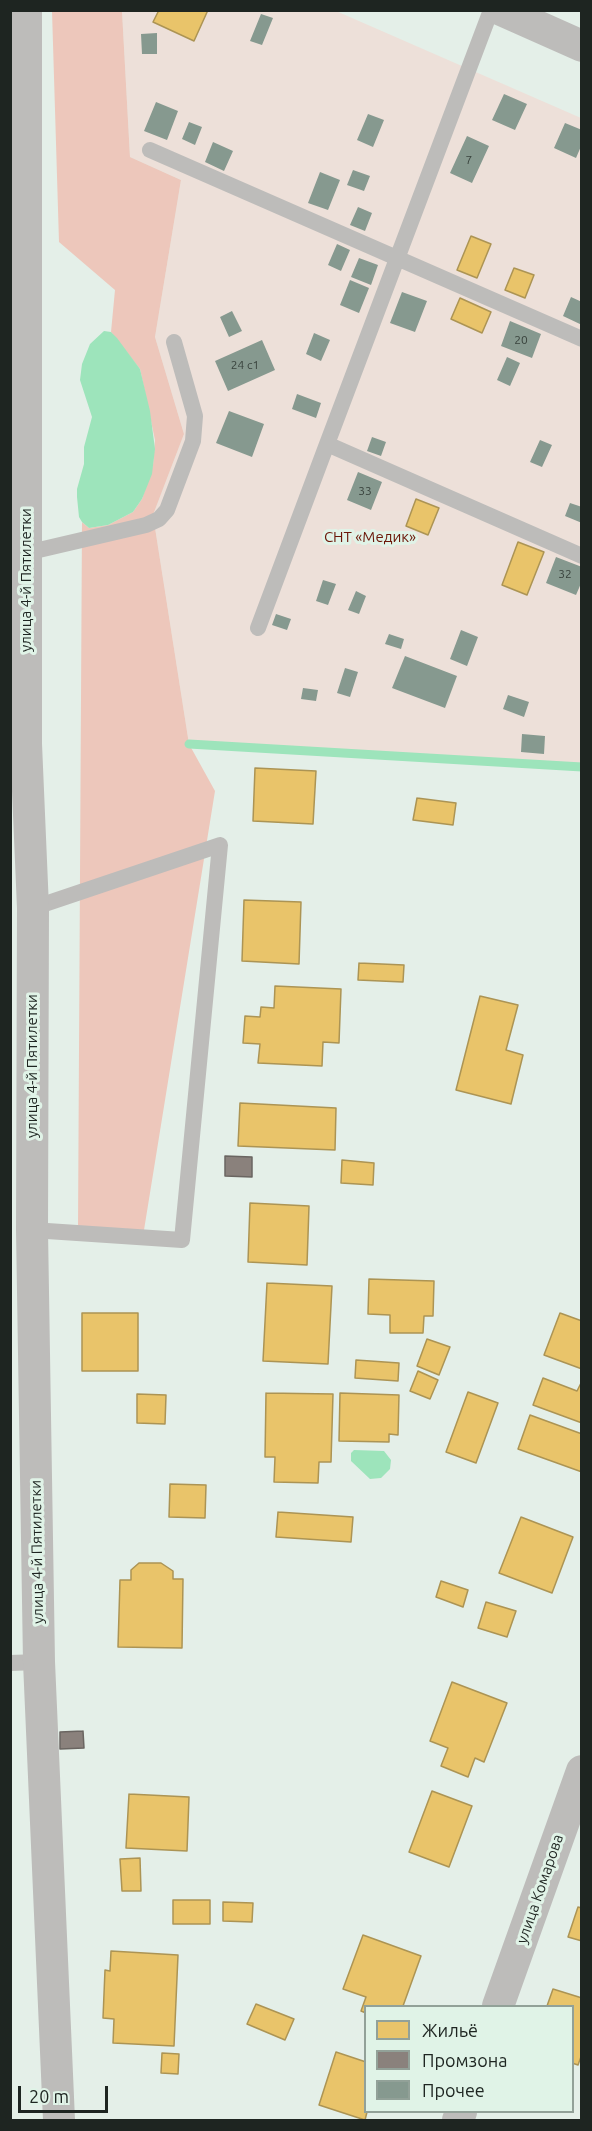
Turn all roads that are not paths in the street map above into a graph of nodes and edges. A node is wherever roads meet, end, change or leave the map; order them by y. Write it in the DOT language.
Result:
graph roads {
  1 [pos="26,10"];
  2 [pos="491,10"];
  3 [pos="501,10"];
  4 [pos="582,46"];
  5 [pos="150,150"];
  6 [pos="397,258"];
  7 [pos="582,339"];
  8 [pos="174,342"];
  9 [pos="327,444"];
  10 [pos="26,553"];
  11 [pos="582,556"];
  12 [pos="258,628"];
  13 [pos="18,745"];
  14 [pos="33,908"];
  15 [pos="32,1230"];
  16 [pos="25,1662"];
  17 [pos="582,1771"];
  18 [pos="499,2005"];
  19 [pos="59,2121"];
  1 -- 10 [label="street, улица 4-й Пятилетки"];
  2 -- 6 [label="lane"];
  3 -- 4 [label="street"];
  5 -- 6 [label="lane"];
  6 -- 7 [label="lane"];
  6 -- 9 [label="lane"];
  8 -- 10 [label="lane"];
  9 -- 11 [label="lane"];
  9 -- 12 [label="lane"];
  10 -- 13 [label="street, улица 4-й Пятилетки"];
  13 -- 14 [label="street, улица 4-й Пятилетки"];
  14 -- 15 [label="street, улица 4-й Пятилетки"];
  14 -- 15 [label="lane"];
  15 -- 16 [label="street, улица 4-й Пятилетки"];
  16 -- 19 [label="street, улица 4-й Пятилетки"];
  17 -- 18 [label="street, улица Комарова"];
}
